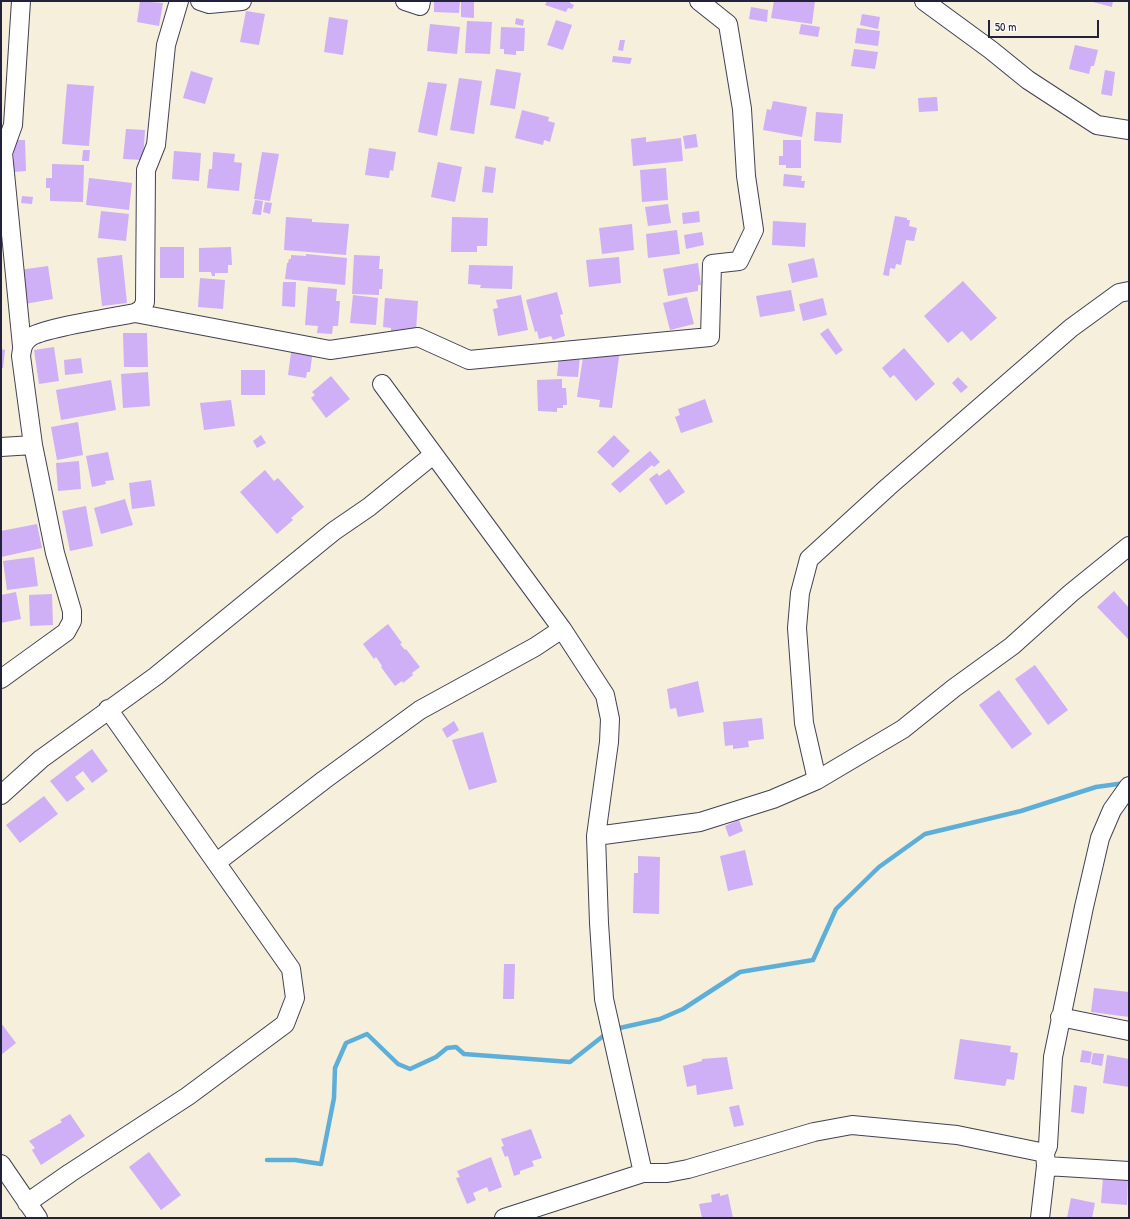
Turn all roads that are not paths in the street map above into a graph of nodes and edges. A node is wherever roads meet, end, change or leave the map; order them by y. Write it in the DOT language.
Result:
graph roads {
  1 [pos="21,1"];
  2 [pos="179,1"];
  3 [pos="200,1"];
  4 [pos="242,1"];
  5 [pos="405,1"];
  6 [pos="422,1"];
  7 [pos="699,1"];
  8 [pos="924,1"];
  9 [pos="7,125"];
  10 [pos="1129,130"];
  11 [pos="1129,291"];
  12 [pos="135,313"];
  13 [pos="22,346"];
  14 [pos="382,384"];
  15 [pos="33,445"];
  16 [pos="1,447"];
  17 [pos="433,455"];
  18 [pos="1129,546"];
  19 [pos="562,629"];
  20 [pos="1,679"];
  21 [pos="108,709"];
  22 [pos="817,780"];
  23 [pos="1129,786"];
  24 [pos="1,795"];
  25 [pos="596,836"];
  26 [pos="217,862"];
  27 [pos="1060,1017"];
  28 [pos="1129,1031"];
  29 [pos="1045,1160"];
  30 [pos="1,1164"];
  31 [pos="1129,1172"];
  32 [pos="644,1173"];
  33 [pos="28,1203"];
  34 [pos="38,1218"];
  35 [pos="504,1218"];
  36 [pos="1040,1218"];
  1 -- 9 [label="street"];
  2 -- 12 [label="street"];
  3 -- 4 [label="street"];
  5 -- 6 [label="street"];
  7 -- 12 [label="street"];
  8 -- 10 [label="street"];
  9 -- 13 [label="street"];
  11 -- 22 [label="street"];
  12 -- 13 [label="street"];
  13 -- 15 [label="street"];
  14 -- 17 [label="street"];
  15 -- 16 [label="street"];
  15 -- 20 [label="street"];
  17 -- 19 [label="street"];
  17 -- 21 [label="street"];
  18 -- 22 [label="street"];
  19 -- 25 [label="street"];
  19 -- 26 [label="street"];
  21 -- 24 [label="street"];
  21 -- 26 [label="street"];
  22 -- 25 [label="street"];
  23 -- 27 [label="street"];
  25 -- 32 [label="street"];
  26 -- 33 [label="street"];
  27 -- 28 [label="street"];
  27 -- 29 [label="street"];
  29 -- 31 [label="street"];
  29 -- 32 [label="street"];
  29 -- 36 [label="street"];
  30 -- 33 [label="street"];
  32 -- 35 [label="street"];
  33 -- 34 [label="street"];
}
